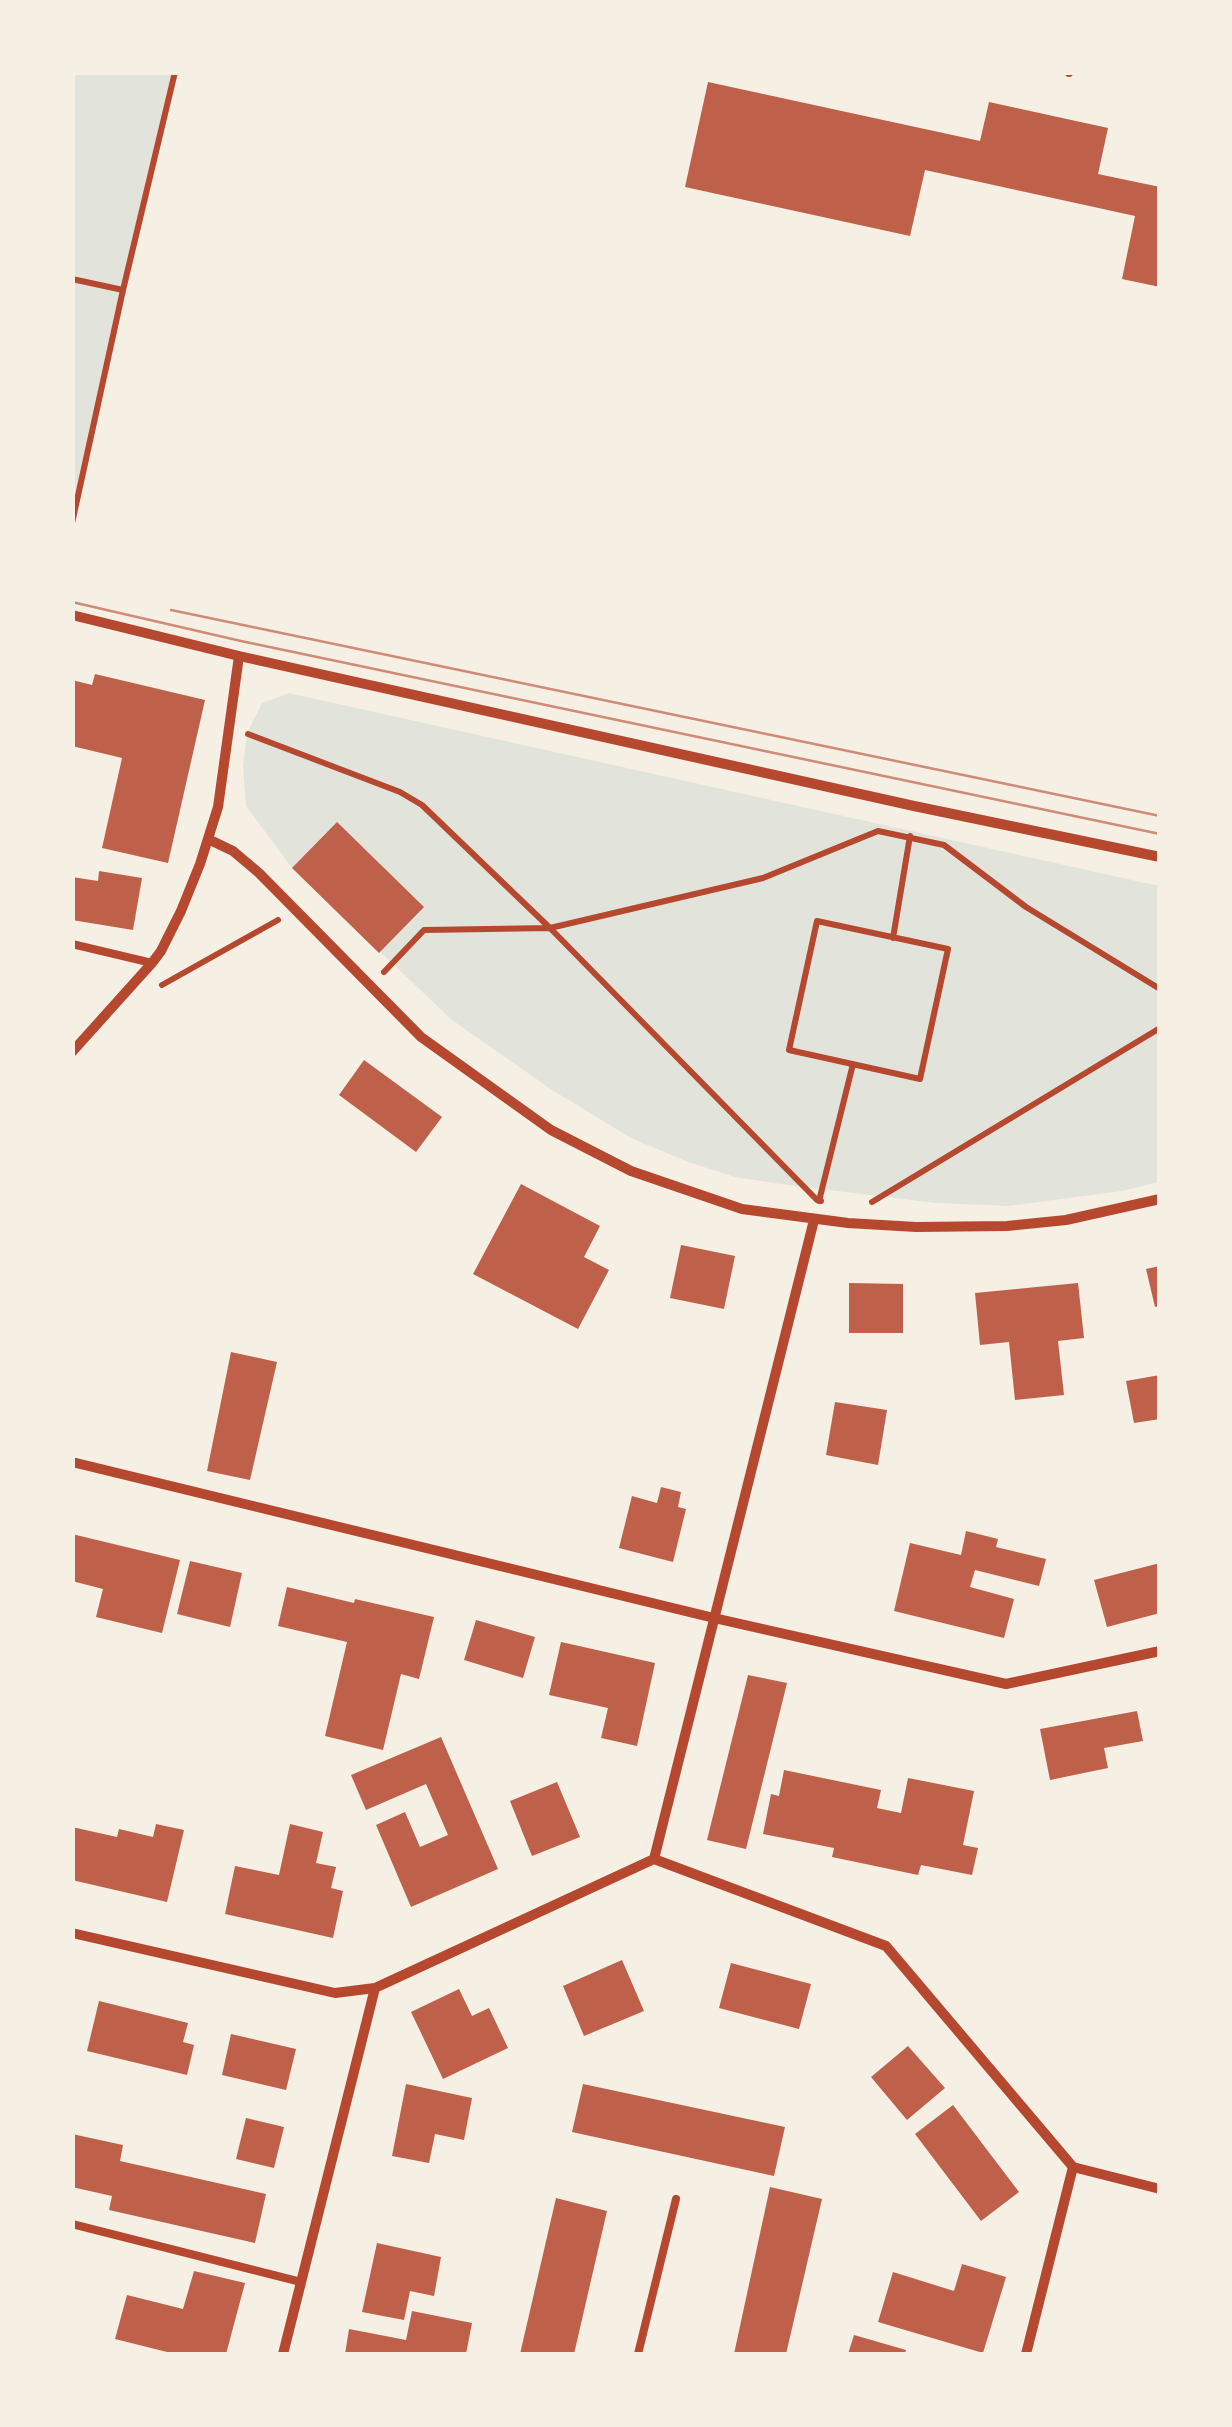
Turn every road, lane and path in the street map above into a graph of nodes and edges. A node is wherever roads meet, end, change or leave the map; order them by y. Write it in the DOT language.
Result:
graph roads {
  1 [pos="175,72"];
  2 [pos="72,279"];
  3 [pos="123,290"];
  4 [pos="72,522"];
  5 [pos="72,615"];
  6 [pos="239,656"];
  7 [pos="231,727"];
  8 [pos="912,823"];
  9 [pos="909,838"];
  10 [pos="208,839"];
  11 [pos="1160,857"];
  12 [pos="295,910"];
  13 [pos="550,928"];
  14 [pos="892,938"];
  15 [pos="72,944"];
  16 [pos="152,963"];
  17 [pos="156,988"];
  18 [pos="370,988"];
  19 [pos="1160,989"];
  20 [pos="1160,1028"];
  21 [pos="72,1052"];
  22 [pos="853,1064"];
  23 [pos="1160,1199"];
  24 [pos="818,1201"];
  25 [pos="835,1202"];
  26 [pos="868,1205"];
  27 [pos="814,1220"];
  28 [pos="72,1462"];
  29 [pos="714,1618"];
  30 [pos="1160,1651"];
  31 [pos="654,1859"];
  32 [pos="72,1933"];
  33 [pos="375,1988"];
  34 [pos="1074,2167"];
  35 [pos="1160,2189"];
  36 [pos="676,2200"];
  37 [pos="72,2224"];
  38 [pos="301,2282"];
  39 [pos="283,2354"];
  40 [pos="638,2354"];
  41 [pos="1026,2354"];
  1 -- 3 [label="path"];
  2 -- 3 [label="path"];
  3 -- 4 [label="path"];
  5 -- 6 [label="street"];
  6 -- 7 [label="street"];
  6 -- 11 [label="street"];
  7 -- 10 [label="street"];
  7 -- 13 [label="path"];
  8 -- 9 [label="path"];
  9 -- 13 [label="path"];
  9 -- 14 [label="path"];
  9 -- 19 [label="path"];
  10 -- 12 [label="street"];
  10 -- 16 [label="street"];
  12 -- 17 [label="path"];
  12 -- 18 [label="street"];
  13 -- 18 [label="path"];
  13 -- 24 [label="path"];
  14 -- 22 [label="path"];
  14 -- 22 [label="path"];
  15 -- 16 [label="lane"];
  16 -- 21 [label="street"];
  18 -- 27 [label="street"];
  20 -- 26 [label="path"];
  22 -- 24 [label="path"];
  23 -- 27 [label="street"];
  24 -- 25 [label="path"];
  27 -- 29 [label="street"];
  28 -- 29 [label="street"];
  29 -- 30 [label="street"];
  29 -- 31 [label="street"];
  31 -- 33 [label="street"];
  31 -- 34 [label="street"];
  32 -- 33 [label="street"];
  33 -- 38 [label="street"];
  34 -- 35 [label="street"];
  34 -- 41 [label="street"];
  36 -- 40 [label="lane"];
  37 -- 38 [label="lane"];
  38 -- 39 [label="street"];
}
